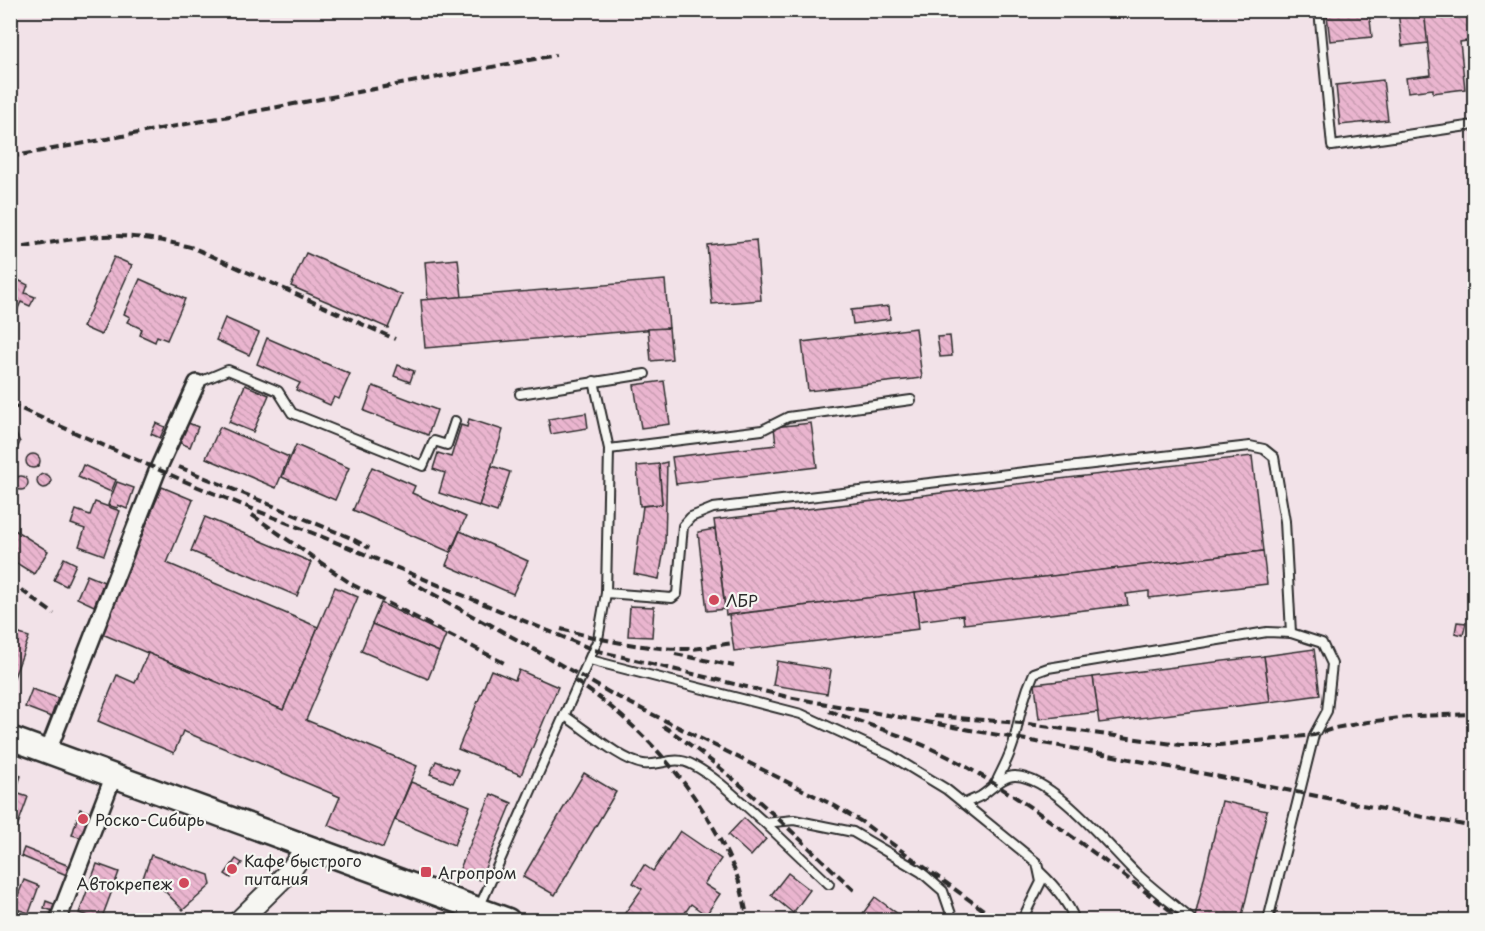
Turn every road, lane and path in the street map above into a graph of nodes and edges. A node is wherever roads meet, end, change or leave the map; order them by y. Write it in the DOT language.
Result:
graph roads {
  1 [pos="1319,10"];
  2 [pos="1474,125"];
  3 [pos="645,374"];
  4 [pos="594,381"];
  5 [pos="197,383"];
  6 [pos="520,394"];
  7 [pos="911,400"];
  8 [pos="455,421"];
  9 [pos="609,449"];
  10 [pos="606,593"];
  11 [pos="1291,633"];
  12 [pos="590,660"];
  13 [pos="565,716"];
  14 [pos="10,738"];
  15 [pos="48,751"];
  16 [pos="114,775"];
  17 [pos="995,784"];
  18 [pos="964,804"];
  19 [pos="765,823"];
  20 [pos="306,847"];
  21 [pos="1040,872"];
  22 [pos="829,884"];
  23 [pos="478,910"];
  24 [pos="58,921"];
  25 [pos="240,921"];
  26 [pos="507,921"];
  27 [pos="953,921"];
  28 [pos="1023,921"];
  29 [pos="1075,921"];
  30 [pos="1192,921"];
  31 [pos="1268,921"];
  1 -- 2 [label="lane"];
  3 -- 4 [label="lane"];
  4 -- 6 [label="lane"];
  4 -- 9 [label="lane"];
  5 -- 8 [label="lane"];
  5 -- 15 [label="street"];
  7 -- 9 [label="lane"];
  9 -- 10 [label="lane"];
  10 -- 11 [label="lane"];
  10 -- 12 [label="lane"];
  11 -- 17 [label="lane"];
  11 -- 31 [label="lane"];
  12 -- 13 [label="lane"];
  12 -- 18 [label="lane"];
  13 -- 19 [label="lane"];
  13 -- 23 [label="lane"];
  14 -- 15 [label="main road"];
  15 -- 16 [label="main road"];
  16 -- 20 [label="main road"];
  16 -- 24 [label="street"];
  17 -- 18 [label="lane"];
  17 -- 30 [label="lane"];
  18 -- 21 [label="lane"];
  19 -- 22 [label="lane"];
  19 -- 27 [label="lane"];
  20 -- 23 [label="main road"];
  20 -- 25 [label="street"];
  21 -- 28 [label="lane"];
  21 -- 29 [label="lane"];
  23 -- 26 [label="main road"];
}
